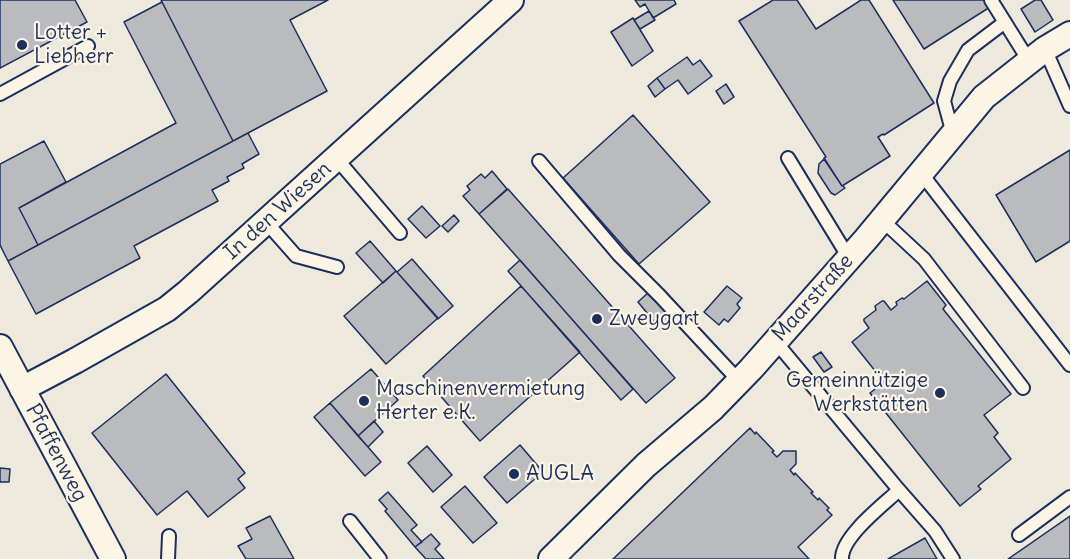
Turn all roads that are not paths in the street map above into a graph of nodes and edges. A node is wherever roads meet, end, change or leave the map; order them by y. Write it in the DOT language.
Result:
graph roads {
  1 [pos="511,0"];
  2 [pos="991,0"];
  3 [pos="1005,22"];
  4 [pos="1070,34"];
  5 [pos="88,46"];
  6 [pos="1037,55"];
  7 [pos="0,94"];
  8 [pos="1070,106"];
  9 [pos="953,135"];
  10 [pos="336,158"];
  11 [pos="788,158"];
  12 [pos="539,161"];
  13 [pos="921,173"];
  14 [pos="882,220"];
  15 [pos="266,222"];
  16 [pos="400,233"];
  17 [pos="849,258"];
  18 [pos="337,267"];
  19 [pos="776,341"];
  20 [pos="0,347"];
  21 [pos="1070,365"];
  22 [pos="739,381"];
  23 [pos="1023,388"];
  24 [pos="22,389"];
  25 [pos="899,490"];
  26 [pos="1070,497"];
  27 [pos="350,521"];
  28 [pos="169,536"];
  29 [pos="1019,536"];
  30 [pos="112,559"];
  31 [pos="168,559"];
  32 [pos="380,559"];
  33 [pos="550,559"];
  34 [pos="842,559"];
  35 [pos="952,559"];
  1 -- 10 [label="street, In den Wiesen"];
  2 -- 3 [label="lane"];
  3 -- 6 [label="lane"];
  3 -- 9 [label="lane"];
  4 -- 6 [label="street, Maarstraße"];
  5 -- 7 [label="lane"];
  6 -- 8 [label="lane"];
  6 -- 9 [label="street, Maarstraße"];
  9 -- 13 [label="street, Maarstraße"];
  10 -- 15 [label="street, In den Wiesen"];
  10 -- 16 [label="lane"];
  11 -- 17 [label="lane"];
  12 -- 22 [label="lane"];
  13 -- 14 [label="street, Maarstraße"];
  13 -- 21 [label="lane"];
  14 -- 17 [label="street, Maarstraße"];
  14 -- 23 [label="lane"];
  15 -- 18 [label="lane"];
  15 -- 24 [label="street, In den Wiesen"];
  17 -- 19 [label="street, Maarstraße"];
  19 -- 22 [label="street, Maarstraße"];
  19 -- 25 [label="lane"];
  20 -- 24 [label="street, Pfaffenweg"];
  22 -- 33 [label="street, Maarstraße"];
  24 -- 30 [label="street, Pfaffenweg"];
  25 -- 34 [label="lane"];
  25 -- 35 [label="lane"];
  26 -- 29 [label="lane"];
  27 -- 32 [label="lane"];
  28 -- 31 [label="lane"];
}
